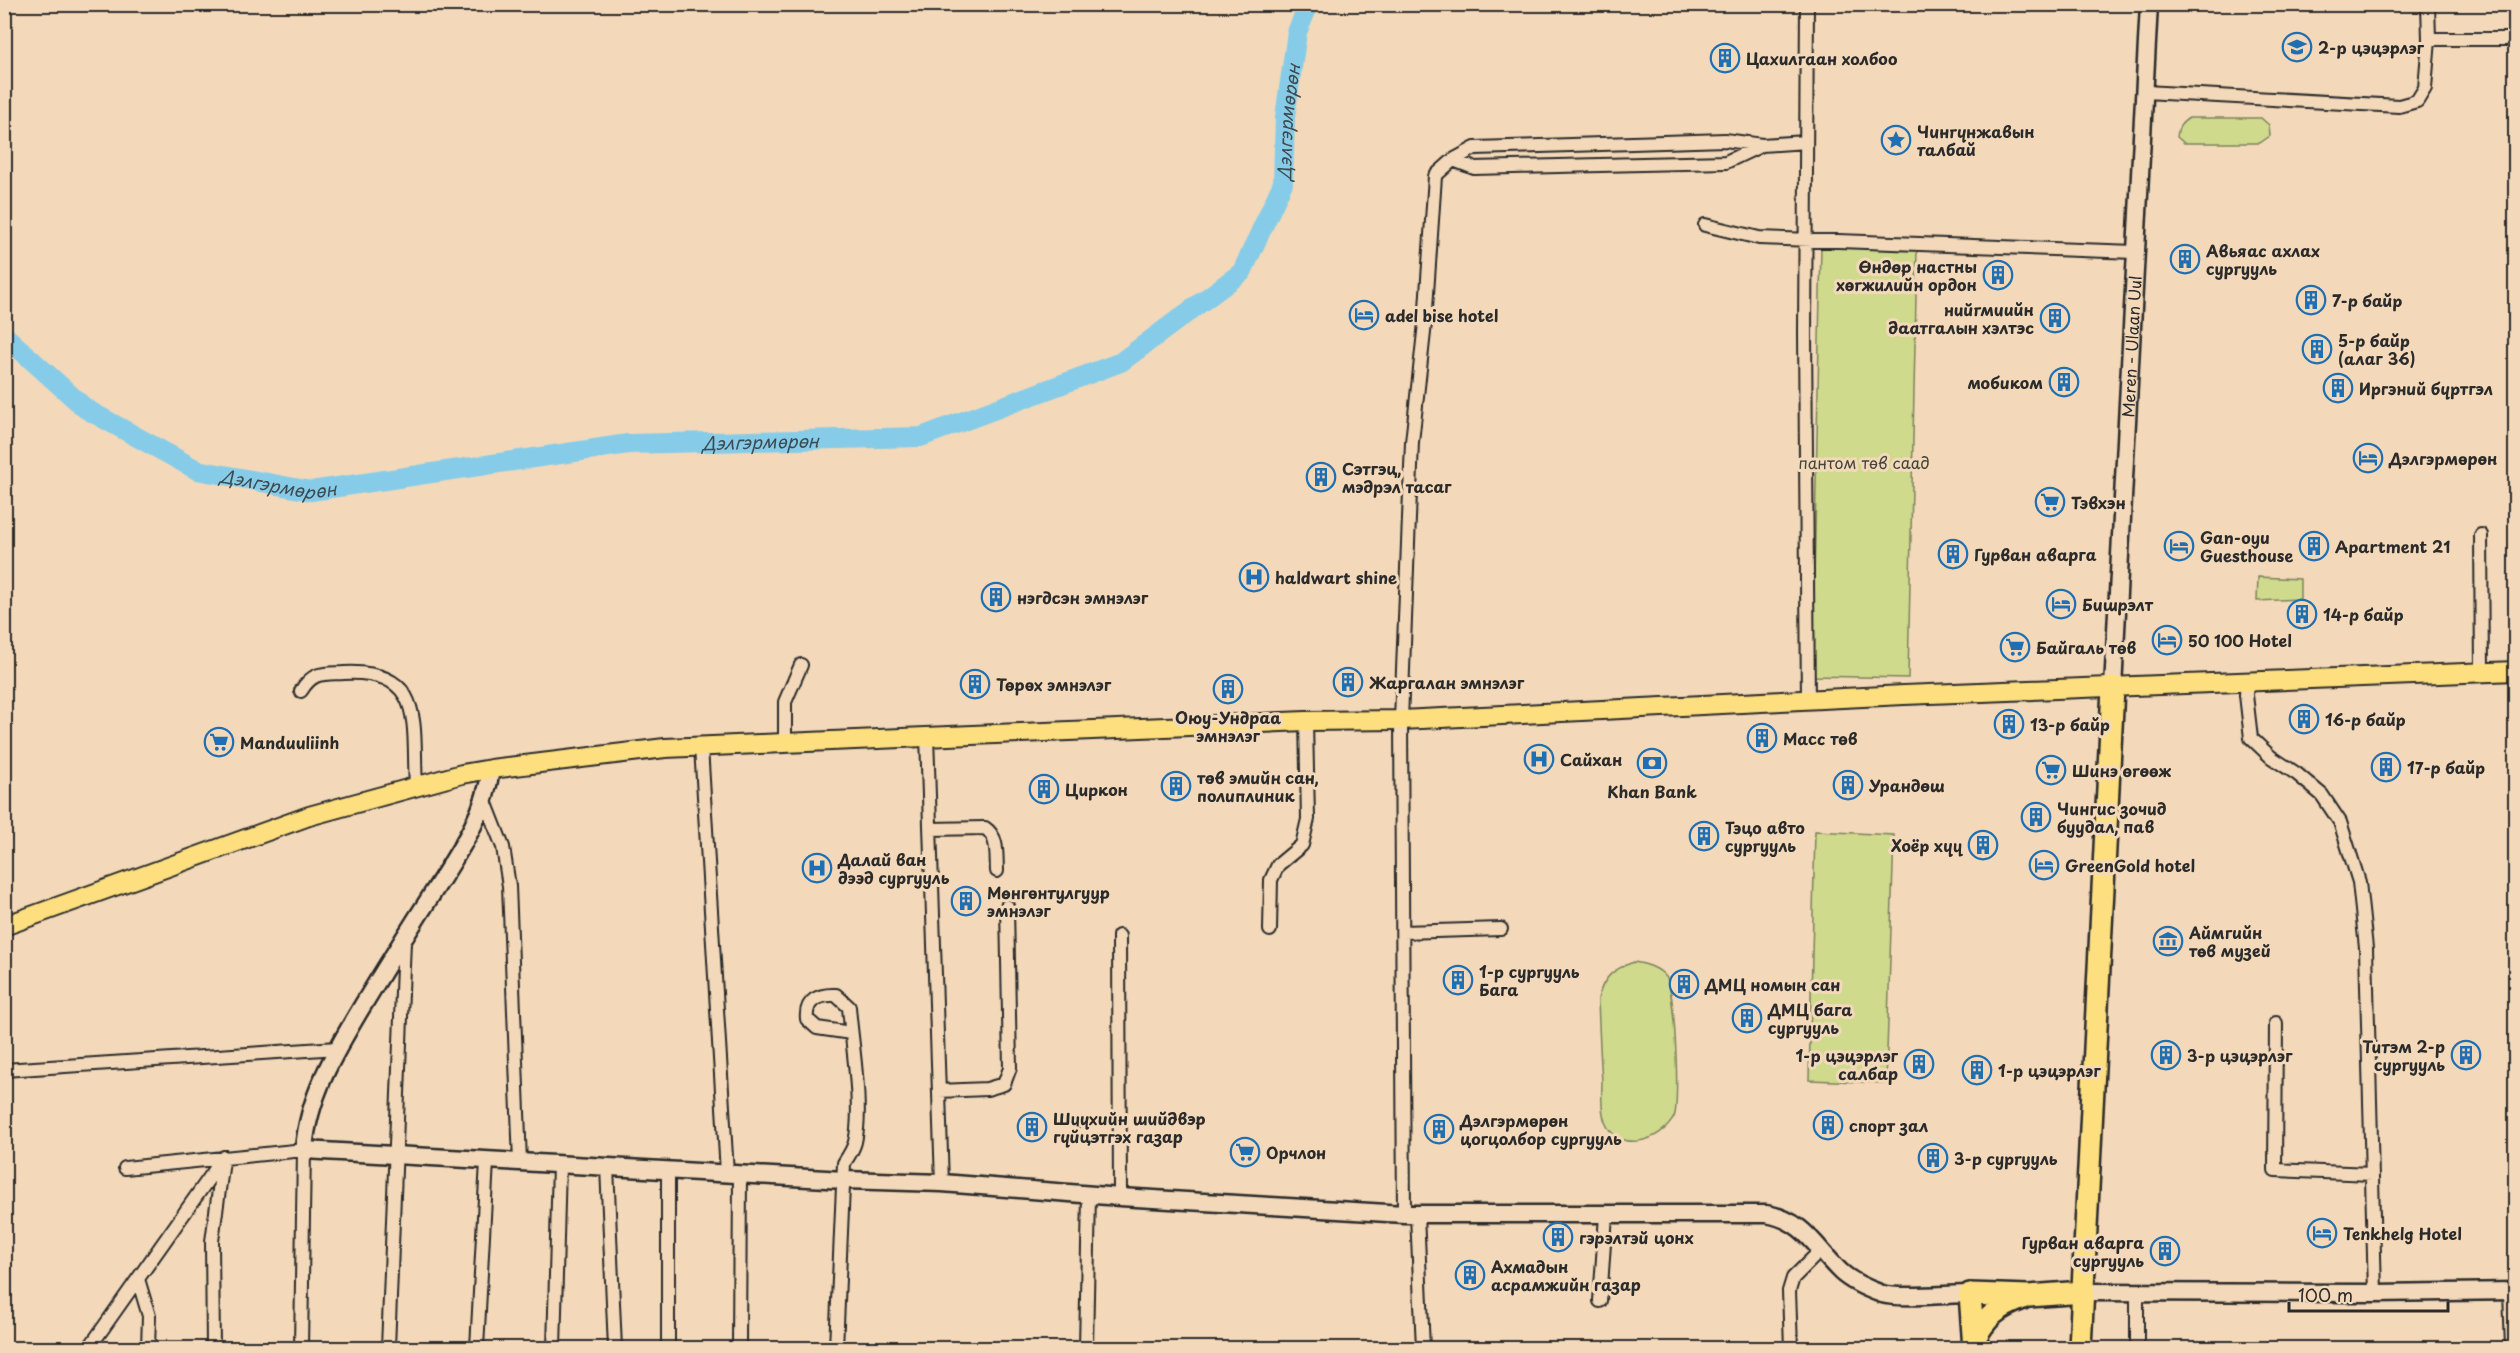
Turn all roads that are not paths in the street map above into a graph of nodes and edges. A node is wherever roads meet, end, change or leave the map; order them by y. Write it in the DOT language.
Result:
graph roads {
  1 [pos="1807,4"];
  2 [pos="2149,4"];
  3 [pos="2428,4"];
  4 [pos="2429,39"];
  5 [pos="2516,39"];
  6 [pos="2145,92"];
  7 [pos="1806,142"];
  8 [pos="1762,145"];
  9 [pos="1453,160"];
  10 [pos="1705,225"];
  11 [pos="1805,240"];
  12 [pos="2135,252"];
  13 [pos="2481,535"];
  14 [pos="801,665"];
  15 [pos="2516,671"];
  16 [pos="2482,673"];
  17 [pos="2247,681"];
  18 [pos="2113,688"];
  19 [pos="301,691"];
  20 [pos="1808,701"];
  21 [pos="1401,720"];
  22 [pos="1306,721"];
  23 [pos="927,736"];
  24 [pos="785,743"];
  25 [pos="701,747"];
  26 [pos="491,769"];
  27 [pos="416,786"];
  28 [pos="484,801"];
  29 [pos="930,828"];
  30 [pos="997,871"];
  31 [pos="1007,906"];
  32 [pos="4,926"];
  33 [pos="1501,928"];
  34 [pos="1270,930"];
  35 [pos="1402,932"];
  36 [pos="1119,936"];
  37 [pos="404,937"];
  38 [pos="2276,1023"];
  39 [pos="851,1033"];
  40 [pos="338,1048"];
  41 [pos="4,1070"];
  42 [pos="939,1091"];
  43 [pos="304,1150"];
  44 [pos="394,1155"];
  45 [pos="224,1156"];
  46 [pos="487,1161"];
  47 [pos="520,1162"];
  48 [pos="559,1165"];
  49 [pos="607,1167"];
  50 [pos="125,1168"];
  51 [pos="668,1171"];
  52 [pos="734,1174"];
  53 [pos="2372,1174"];
  54 [pos="844,1180"];
  55 [pos="942,1183"];
  56 [pos="1089,1195"];
  57 [pos="1120,1197"];
  58 [pos="1411,1214"];
  59 [pos="1606,1215"];
  60 [pos="1822,1249"];
  61 [pos="138,1279"];
  62 [pos="2513,1291"];
  63 [pos="2083,1292"];
  64 [pos="2137,1293"];
  65 [pos="2374,1293"];
  66 [pos="1970,1294"];
  67 [pos="2029,1296"];
  68 [pos="1600,1301"];
  69 [pos="1973,1345"];
  70 [pos="89,1348"];
  71 [pos="148,1348"];
  72 [pos="213,1348"];
  73 [pos="302,1348"];
  74 [pos="388,1348"];
  75 [pos="477,1348"];
  76 [pos="554,1348"];
  77 [pos="615,1348"];
  78 [pos="668,1348"];
  79 [pos="739,1348"];
  80 [pos="836,1348"];
  81 [pos="1086,1348"];
  82 [pos="1423,1348"];
  83 [pos="1791,1348"];
  84 [pos="2080,1348"];
  85 [pos="2137,1348"];
  86 [pos="2512,1348"];
  1 -- 7 [label="street"];
  2 -- 6 [label="main road, Meren - Ulaan Uul"];
  3 -- 4 [label="street"];
  4 -- 5 [label="street"];
  4 -- 6 [label="street"];
  6 -- 12 [label="main road, Meren - Ulaan Uul"];
  7 -- 8 [label="street"];
  7 -- 11 [label="street"];
  8 -- 9 [label="street"];
  8 -- 9 [label="street"];
  9 -- 21 [label="street"];
  10 -- 11 [label="street"];
  11 -- 12 [label="street"];
  11 -- 20 [label="street"];
  12 -- 18 [label="main road, Meren - Ulaan Uul"];
  13 -- 16 [label="street"];
  14 -- 24 [label="street"];
  15 -- 16 [label="main road"];
  16 -- 17 [label="main road"];
  17 -- 18 [label="main road"];
  17 -- 53 [label="street"];
  18 -- 20 [label="main road"];
  18 -- 63 [label="highway"];
  19 -- 27 [label="street"];
  20 -- 21 [label="main road"];
  21 -- 22 [label="main road"];
  21 -- 35 [label="street"];
  22 -- 23 [label="main road"];
  22 -- 34 [label="street"];
  23 -- 24 [label="main road"];
  23 -- 29 [label="street"];
  24 -- 25 [label="main road"];
  25 -- 26 [label="main road"];
  25 -- 52 [label="street"];
  26 -- 27 [label="main road"];
  26 -- 28 [label="main road"];
  27 -- 32 [label="main road"];
  28 -- 37 [label="main road"];
  28 -- 47 [label="street"];
  29 -- 30 [label="street"];
  29 -- 42 [label="street"];
  31 -- 42 [label="street"];
  33 -- 35 [label="street"];
  35 -- 58 [label="street"];
  36 -- 57 [label="street"];
  37 -- 40 [label="main road"];
  37 -- 44 [label="street"];
  38 -- 53 [label="street"];
  39 -- 54 [label="street"];
  40 -- 41 [label="street"];
  40 -- 43 [label="main road"];
  42 -- 55 [label="street"];
  43 -- 44 [label="main road"];
  43 -- 45 [label="street"];
  43 -- 73 [label="street"];
  44 -- 46 [label="main road"];
  44 -- 74 [label="street"];
  45 -- 50 [label="street"];
  45 -- 61 [label="street"];
  45 -- 72 [label="street"];
  46 -- 47 [label="main road"];
  46 -- 75 [label="street"];
  47 -- 48 [label="main road"];
  48 -- 49 [label="main road"];
  48 -- 76 [label="street"];
  49 -- 51 [label="main road"];
  49 -- 77 [label="street"];
  51 -- 52 [label="main road"];
  51 -- 78 [label="street"];
  52 -- 54 [label="main road"];
  52 -- 79 [label="street"];
  53 -- 65 [label="street"];
  54 -- 55 [label="main road"];
  54 -- 80 [label="street"];
  55 -- 56 [label="main road"];
  56 -- 57 [label="main road"];
  56 -- 81 [label="street"];
  57 -- 58 [label="main road"];
  58 -- 59 [label="main road"];
  58 -- 82 [label="street"];
  59 -- 60 [label="main road"];
  59 -- 68 [label="street"];
  60 -- 66 [label="main road"];
  60 -- 83 [label="street"];
  61 -- 70 [label="street"];
  61 -- 71 [label="street"];
  62 -- 65 [label="main road"];
  62 -- 86 [label="street"];
  63 -- 64 [label="main road"];
  63 -- 67 [label="highway"];
  63 -- 84 [label="highway"];
  64 -- 65 [label="main road"];
  64 -- 85 [label="street"];
  66 -- 67 [label="highway"];
  66 -- 69 [label="highway"];
  67 -- 69 [label="highway"];
}
